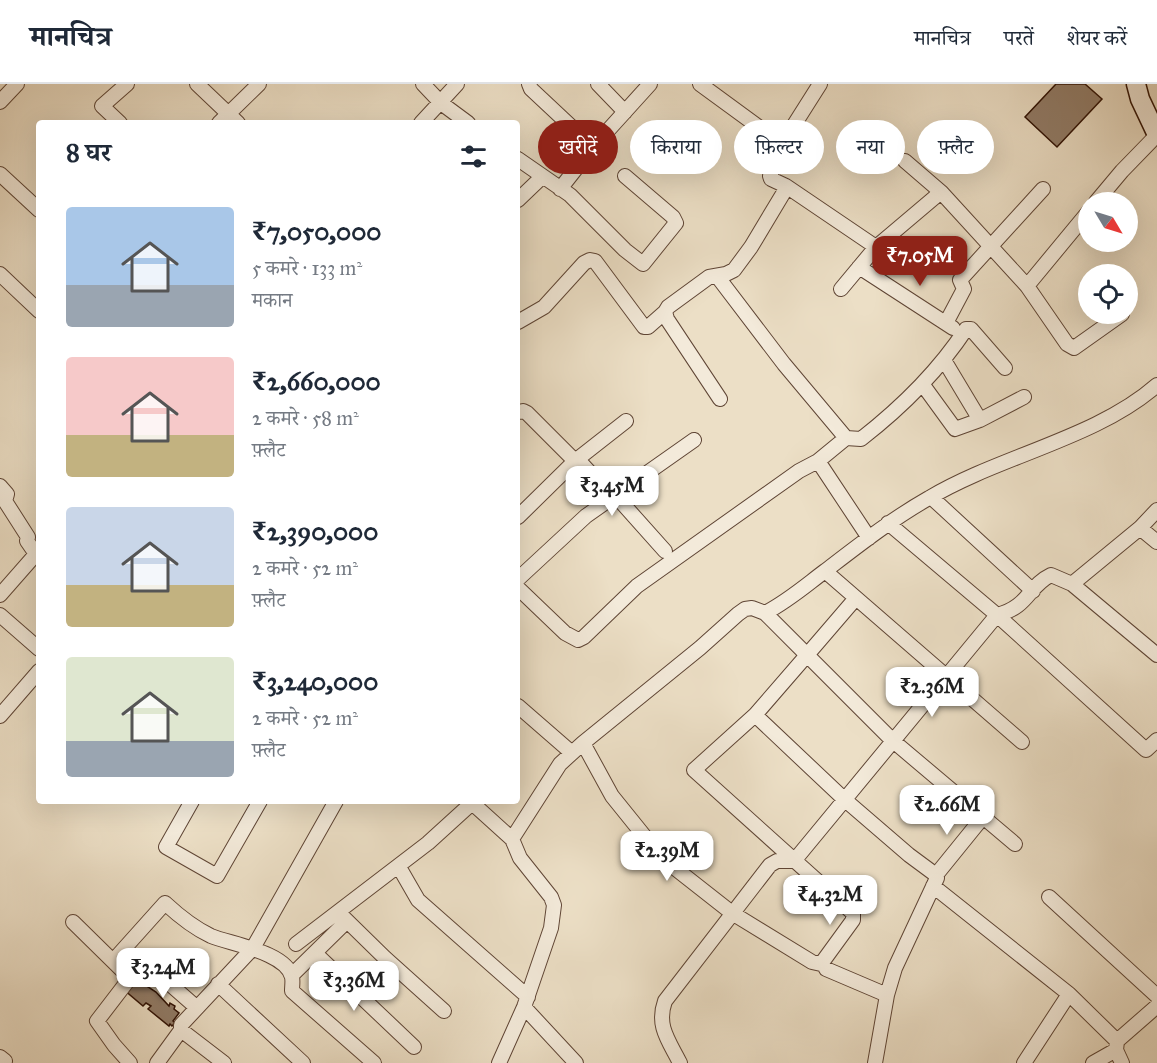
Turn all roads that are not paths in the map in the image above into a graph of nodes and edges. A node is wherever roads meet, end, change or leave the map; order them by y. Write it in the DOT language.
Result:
graph roads {
  1 [pos="17,84"];
  2 [pos="127,84"];
  3 [pos="197,84"];
  4 [pos="259,84"];
  5 [pos="423,84"];
  6 [pos="457,84"];
  7 [pos="529,84"];
  8 [pos="598,84"];
  9 [pos="650,84"];
  10 [pos="700,84"];
  11 [pos="819,84"];
  12 [pos="1128,84"];
  13 [pos="1138,92"];
  14 [pos="0,102"];
  15 [pos="441,103"];
  16 [pos="625,112"];
  17 [pos="117,120"];
  18 [pos="228,120"];
  19 [pos="425,120"];
  20 [pos="464,120"];
  21 [pos="564,120"];
  22 [pos="618,120"];
  23 [pos="749,120"];
  24 [pos="797,120"];
  25 [pos="1157,135"];
  26 [pos="520,160"];
  27 [pos="905,161"];
  28 [pos="0,174"];
  29 [pos="572,174"];
  30 [pos="771,174"];
  31 [pos="625,176"];
  32 [pos="542,177"];
  33 [pos="786,186"];
  34 [pos="560,189"];
  35 [pos="1043,189"];
  36 [pos="941,192"];
  37 [pos="1104,192"];
  38 [pos="520,198"];
  39 [pos="36,207"];
  40 [pos="1078,225"];
  41 [pos="876,247"];
  42 [pos="990,248"];
  43 [pos="860,267"];
  44 [pos="0,274"];
  45 [pos="717,276"];
  46 [pos="1027,286"];
  47 [pos="841,289"];
  48 [pos="36,308"];
  49 [pos="665,312"];
  50 [pos="520,321"];
  51 [pos="946,322"];
  52 [pos="1107,324"];
  53 [pos="962,334"];
  54 [pos="944,360"];
  55 [pos="1005,368"];
  56 [pos="923,385"];
  57 [pos="1157,385"];
  58 [pos="1024,397"];
  59 [pos="720,399"];
  60 [pos="520,412"];
  61 [pos="980,420"];
  62 [pos="626,421"];
  63 [pos="846,438"];
  64 [pos="694,440"];
  65 [pos="575,461"];
  66 [pos="818,461"];
  67 [pos="0,486"];
  68 [pos="615,495"];
  69 [pos="931,496"];
  70 [pos="1157,510"];
  71 [pos="520,515"];
  72 [pos="888,523"];
  73 [pos="1140,528"];
  74 [pos="869,538"];
  75 [pos="1157,542"];
  76 [pos="665,551"];
  77 [pos="825,571"];
  78 [pos="520,577"];
  79 [pos="1072,584"];
  80 [pos="520,590"];
  81 [pos="1033,591"];
  82 [pos="0,595"];
  83 [pos="856,598"];
  84 [pos="765,613"];
  85 [pos="0,615"];
  86 [pos="997,615"];
  87 [pos="36,646"];
  88 [pos="807,655"];
  89 [pos="1157,655"];
  90 [pos="36,674"];
  91 [pos="945,676"];
  92 [pos="520,708"];
  93 [pos="755,715"];
  94 [pos="0,716"];
  95 [pos="892,740"];
  96 [pos="1157,740"];
  97 [pos="1022,742"];
  98 [pos="583,743"];
  99 [pos="572,753"];
  100 [pos="844,799"];
  101 [pos="190,804"];
  102 [pos="258,804"];
  103 [pos="334,804"];
  104 [pos="469,804"];
  105 [pos="473,804"];
  106 [pos="983,817"];
  107 [pos="512,839"];
  108 [pos="1015,844"];
  109 [pos="794,861"];
  110 [pos="399,867"];
  111 [pos="934,881"];
  112 [pos="1049,897"];
  113 [pos="732,913"];
  114 [pos="343,917"];
  115 [pos="73,922"];
  116 [pos="296,944"];
  117 [pos="253,948"];
  118 [pos="315,953"];
  119 [pos="113,961"];
  120 [pos="826,969"];
  121 [pos="292,975"];
  122 [pos="130,978"];
  123 [pos="218,984"];
  124 [pos="1069,994"];
  125 [pos="886,995"];
  126 [pos="1157,996"];
  127 [pos="526,1002"];
  128 [pos="1157,1006"];
  129 [pos="196,1007"];
  130 [pos="444,1011"];
  131 [pos="181,1030"];
  132 [pos="414,1047"];
  133 [pos="1118,1052"];
  134 [pos="0,1057"];
  135 [pos="367,1061"];
  136 [pos="2,1063"];
  137 [pos="130,1063"];
  138 [pos="157,1063"];
  139 [pos="224,1063"];
  140 [pos="303,1063"];
  141 [pos="499,1063"];
  142 [pos="576,1063"];
  143 [pos="680,1063"];
  144 [pos="875,1063"];
  145 [pos="1024,1063"];
  146 [pos="1093,1063"];
  1 -- 14 [label="street"];
  2 -- 17 [label="street"];
  3 -- 18 [label="street"];
  4 -- 18 [label="street"];
  5 -- 15 [label="street"];
  6 -- 15 [label="street"];
  7 -- 21 [label="street"];
  8 -- 16 [label="street"];
  9 -- 16 [label="street"];
  10 -- 23 [label="street"];
  11 -- 24 [label="street"];
  12 -- 13 [label="street"];
  13 -- 25 [label="street"];
  15 -- 19 [label="street"];
  15 -- 20 [label="street"];
  16 -- 22 [label="street"];
  25 -- 37 [label="street"];
  26 -- 32 [label="street"];
  27 -- 36 [label="street"];
  28 -- 39 [label="street"];
  29 -- 34 [label="street"];
  30 -- 33 [label="street"];
  31 -- 34 [label="street"];
  32 -- 34 [label="street"];
  32 -- 38 [label="street"];
  33 -- 41 [label="street"];
  33 -- 45 [label="street"];
  35 -- 42 [label="street"];
  36 -- 41 [label="street"];
  36 -- 42 [label="street"];
  40 -- 46 [label="street"];
  41 -- 43 [label="street"];
  42 -- 46 [label="street"];
  42 -- 51 [label="street"];
  43 -- 47 [label="street"];
  43 -- 51 [label="street"];
  44 -- 48 [label="street"];
  45 -- 49 [label="street"];
  45 -- 63 [label="street"];
  46 -- 52 [label="street"];
  49 -- 50 [label="street"];
  49 -- 59 [label="street"];
  51 -- 53 [label="street"];
  53 -- 54 [label="street"];
  53 -- 55 [label="street"];
  54 -- 56 [label="street"];
  54 -- 61 [label="street"];
  56 -- 61 [label="street"];
  56 -- 63 [label="street"];
  57 -- 69 [label="street"];
  58 -- 61 [label="street"];
  60 -- 65 [label="street"];
  62 -- 65 [label="street"];
  63 -- 66 [label="street"];
  64 -- 68 [label="street"];
  65 -- 68 [label="street"];
  65 -- 71 [label="street"];
  66 -- 74 [label="street"];
  66 -- 80 [label="street"];
  67 -- 82 [label="street"];
  68 -- 76 [label="street"];
  68 -- 78 [label="street"];
  69 -- 72 [label="street"];
  69 -- 81 [label="street"];
  70 -- 73 [label="street"];
  72 -- 74 [label="street"];
  72 -- 86 [label="street"];
  73 -- 75 [label="street"];
  73 -- 79 [label="street"];
  74 -- 77 [label="street"];
  77 -- 83 [label="street"];
  77 -- 84 [label="street"];
  79 -- 81 [label="street"];
  79 -- 89 [label="street"];
  81 -- 86 [label="street"];
  83 -- 88 [label="street"];
  83 -- 91 [label="street"];
  84 -- 88 [label="street"];
  84 -- 98 [label="street"];
  85 -- 87 [label="street"];
  86 -- 91 [label="street"];
  86 -- 96 [label="street"];
  88 -- 93 [label="street"];
  88 -- 95 [label="street"];
  90 -- 94 [label="street"];
  91 -- 95 [label="street"];
  91 -- 97 [label="street"];
  92 -- 99 [label="street"];
  93 -- 100 [label="street"];
  93 -- 109 [label="street"];
  95 -- 100 [label="street"];
  95 -- 106 [label="street"];
  98 -- 99 [label="street"];
  98 -- 113 [label="street"];
  99 -- 107 [label="street"];
  100 -- 109 [label="street"];
  100 -- 111 [label="street"];
  101 -- 102 [label="street"];
  103 -- 117 [label="street"];
  104 -- 110 [label="street"];
  105 -- 107 [label="street"];
  106 -- 108 [label="street"];
  106 -- 111 [label="street"];
  107 -- 127 [label="street"];
  109 -- 113 [label="street"];
  109 -- 113 [label="street"];
  110 -- 114 [label="street"];
  110 -- 127 [label="street"];
  111 -- 124 [label="street"];
  111 -- 125 [label="street"];
  112 -- 126 [label="street"];
  113 -- 143 [label="street"];
  114 -- 116 [label="street"];
  114 -- 118 [label="street"];
  114 -- 130 [label="street"];
  115 -- 119 [label="street"];
  117 -- 119 [label="street"];
  117 -- 121 [label="street"];
  117 -- 123 [label="street"];
  118 -- 121 [label="street"];
  118 -- 132 [label="street"];
  119 -- 122 [label="street"];
  120 -- 125 [label="street"];
  121 -- 135 [label="street"];
  122 -- 129 [label="street"];
  122 -- 137 [label="street"];
  123 -- 129 [label="street"];
  123 -- 140 [label="street"];
  124 -- 133 [label="street"];
  124 -- 145 [label="street"];
  125 -- 144 [label="street"];
  127 -- 141 [label="street"];
  127 -- 142 [label="street"];
  128 -- 133 [label="street"];
  129 -- 131 [label="street"];
  131 -- 138 [label="street"];
  131 -- 139 [label="street"];
  133 -- 146 [label="street"];
  134 -- 136 [label="street"];
}
